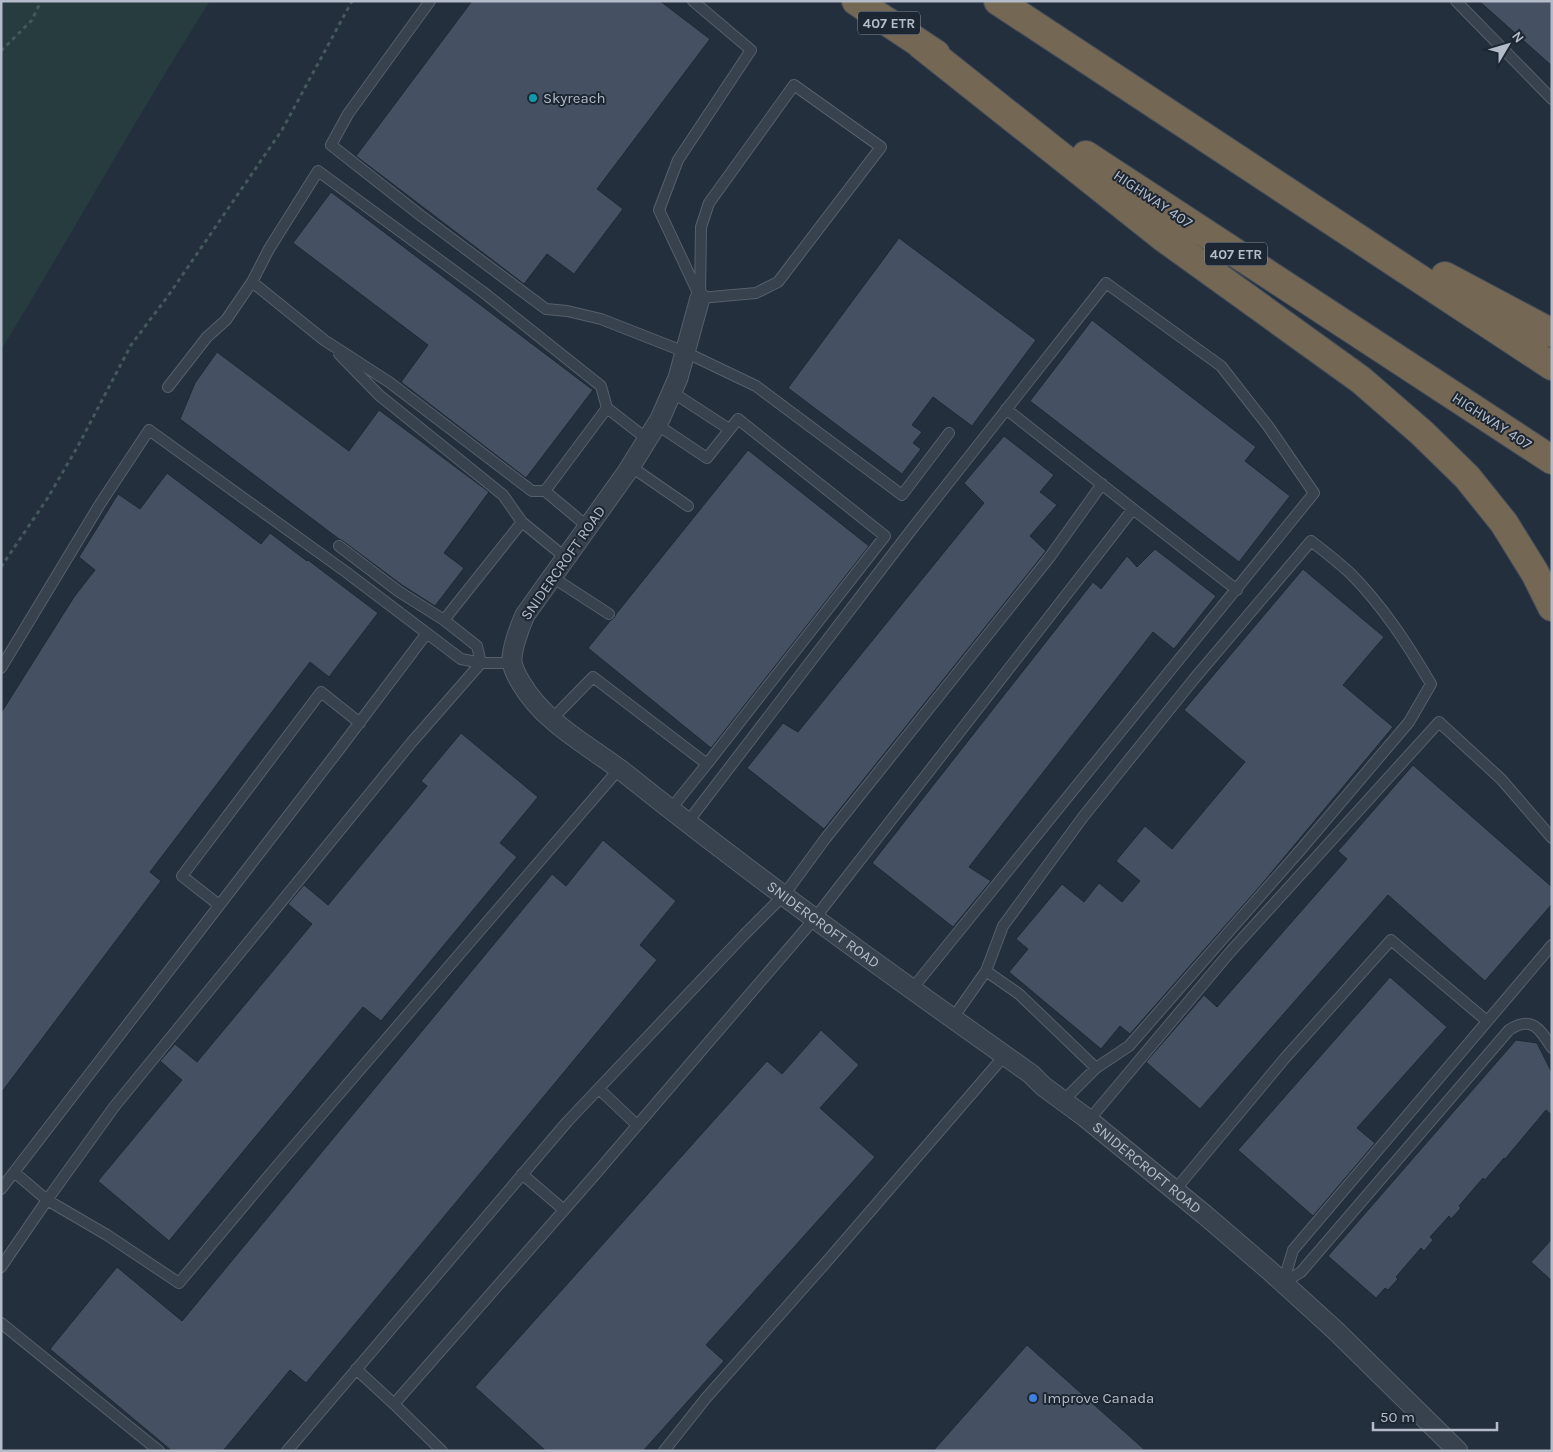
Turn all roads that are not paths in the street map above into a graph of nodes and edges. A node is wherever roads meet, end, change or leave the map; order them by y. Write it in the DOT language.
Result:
graph roads {
  1 [pos="430,1"];
  2 [pos="693,1"];
  3 [pos="856,1"];
  4 [pos="998,1"];
  5 [pos="1456,1"];
  6 [pos="922,45"];
  7 [pos="1552,99"];
  8 [pos="1297,197"];
  9 [pos="252,282"];
  10 [pos="700,298"];
  11 [pos="1552,333"];
  12 [pos="324,340"];
  13 [pos="685,352"];
  14 [pos="1552,366"];
  15 [pos="168,387"];
  16 [pos="672,392"];
  17 [pos="607,408"];
  18 [pos="1006,409"];
  19 [pos="730,429"];
  20 [pos="652,432"];
  21 [pos="950,433"];
  22 [pos="1552,460"];
  23 [pos="630,466"];
  24 [pos="1102,484"];
  25 [pos="545,491"];
  26 [pos="688,506"];
  27 [pos="1133,509"];
  28 [pos="522,522"];
  29 [pos="588,527"];
  30 [pos="339,546"];
  31 [pos="566,558"];
  32 [pos="552,577"];
  33 [pos="1236,590"];
  34 [pos="1552,607"];
  35 [pos="609,614"];
  36 [pos="444,620"];
  37 [pos="427,633"];
  38 [pos="482,663"];
  39 [pos="512,663"];
  40 [pos="1,668"];
  41 [pos="552,719"];
  42 [pos="360,723"];
  43 [pos="707,764"];
  44 [pos="619,769"];
  45 [pos="670,810"];
  46 [pos="687,823"];
  47 [pos="1552,838"];
  48 [pos="784,895"];
  49 [pos="219,905"];
  50 [pos="815,918"];
  51 [pos="1552,944"];
  52 [pos="986,971"];
  53 [pos="912,989"];
  54 [pos="952,1018"];
  55 [pos="1487,1021"];
  56 [pos="1552,1048"];
  57 [pos="1005,1055"];
  58 [pos="1096,1068"];
  59 [pos="599,1088"];
  60 [pos="1063,1101"];
  61 [pos="1089,1120"];
  62 [pos="637,1125"];
  63 [pos="14,1172"];
  64 [pos="522,1174"];
  65 [pos="1,1189"];
  66 [pos="1175,1190"];
  67 [pos="47,1200"];
  68 [pos="564,1210"];
  69 [pos="1,1267"];
  70 [pos="1283,1283"];
  71 [pos="1,1323"];
  72 [pos="356,1369"];
  73 [pos="394,1404"];
  74 [pos="159,1451"];
  75 [pos="287,1451"];
  76 [pos="442,1451"];
  77 [pos="664,1451"];
  78 [pos="1458,1451"];
  1 -- 13 [label="lane"];
  2 -- 10 [label="lane"];
  3 -- 6 [label="highway, HIGHWAY 407 / 407 ETR"];
  4 -- 8 [label="highway"];
  5 -- 7 [label="lane"];
  6 -- 22 [label="highway, HIGHWAY 407 / 407 ETR"];
  6 -- 34 [label="highway"];
  8 -- 11 [label="highway"];
  8 -- 14 [label="highway"];
  9 -- 12 [label="lane"];
  9 -- 15 [label="lane"];
  9 -- 17 [label="lane"];
  10 -- 10 [label="lane"];
  10 -- 13 [label="street, SNIDERCROFT ROAD"];
  12 -- 25 [label="lane"];
  12 -- 28 [label="lane"];
  13 -- 16 [label="street, SNIDERCROFT ROAD"];
  13 -- 21 [label="lane"];
  16 -- 19 [label="lane"];
  16 -- 20 [label="street, SNIDERCROFT ROAD"];
  17 -- 20 [label="lane"];
  17 -- 25 [label="lane"];
  18 -- 24 [label="lane"];
  18 -- 33 [label="lane"];
  18 -- 46 [label="lane"];
  19 -- 20 [label="lane"];
  19 -- 43 [label="lane"];
  20 -- 23 [label="street, SNIDERCROFT ROAD"];
  23 -- 26 [label="lane"];
  23 -- 29 [label="street, SNIDERCROFT ROAD"];
  24 -- 27 [label="lane"];
  24 -- 48 [label="lane"];
  25 -- 29 [label="lane"];
  27 -- 33 [label="lane"];
  27 -- 50 [label="lane"];
  28 -- 31 [label="lane"];
  28 -- 36 [label="lane"];
  29 -- 31 [label="street, SNIDERCROFT ROAD"];
  30 -- 36 [label="lane"];
  31 -- 32 [label="street, SNIDERCROFT ROAD"];
  32 -- 35 [label="lane"];
  32 -- 39 [label="street, SNIDERCROFT ROAD"];
  33 -- 53 [label="lane"];
  36 -- 38 [label="lane"];
  37 -- 38 [label="lane"];
  37 -- 40 [label="lane"];
  37 -- 42 [label="lane"];
  38 -- 39 [label="lane"];
  38 -- 67 [label="lane"];
  39 -- 41 [label="street, SNIDERCROFT ROAD"];
  41 -- 43 [label="lane"];
  41 -- 44 [label="street, SNIDERCROFT ROAD"];
  42 -- 49 [label="lane"];
  42 -- 49 [label="lane"];
  43 -- 45 [label="lane"];
  44 -- 45 [label="street, SNIDERCROFT ROAD"];
  44 -- 67 [label="lane"];
  45 -- 46 [label="street, SNIDERCROFT ROAD"];
  46 -- 48 [label="street, SNIDERCROFT ROAD"];
  47 -- 61 [label="lane"];
  48 -- 50 [label="street, SNIDERCROFT ROAD"];
  48 -- 59 [label="lane"];
  49 -- 63 [label="lane"];
  50 -- 53 [label="street, SNIDERCROFT ROAD"];
  50 -- 62 [label="lane"];
  51 -- 55 [label="lane"];
  52 -- 54 [label="lane"];
  52 -- 58 [label="lane"];
  52 -- 58 [label="lane"];
  53 -- 54 [label="street, SNIDERCROFT ROAD"];
  54 -- 57 [label="street, SNIDERCROFT ROAD"];
  55 -- 66 [label="lane"];
  55 -- 70 [label="lane"];
  56 -- 70 [label="lane"];
  57 -- 60 [label="street, SNIDERCROFT ROAD"];
  57 -- 77 [label="lane"];
  58 -- 60 [label="lane"];
  59 -- 62 [label="lane"];
  59 -- 64 [label="lane"];
  60 -- 61 [label="street, SNIDERCROFT ROAD"];
  61 -- 66 [label="street, SNIDERCROFT ROAD"];
  62 -- 68 [label="lane"];
  63 -- 65 [label="lane"];
  63 -- 67 [label="lane"];
  64 -- 68 [label="lane"];
  64 -- 72 [label="lane"];
  66 -- 70 [label="street, SNIDERCROFT ROAD"];
  67 -- 69 [label="lane"];
  68 -- 73 [label="lane"];
  70 -- 78 [label="street, SNIDERCROFT ROAD"];
  71 -- 74 [label="lane"];
  72 -- 73 [label="lane"];
  72 -- 75 [label="lane"];
  73 -- 76 [label="lane"];
}
